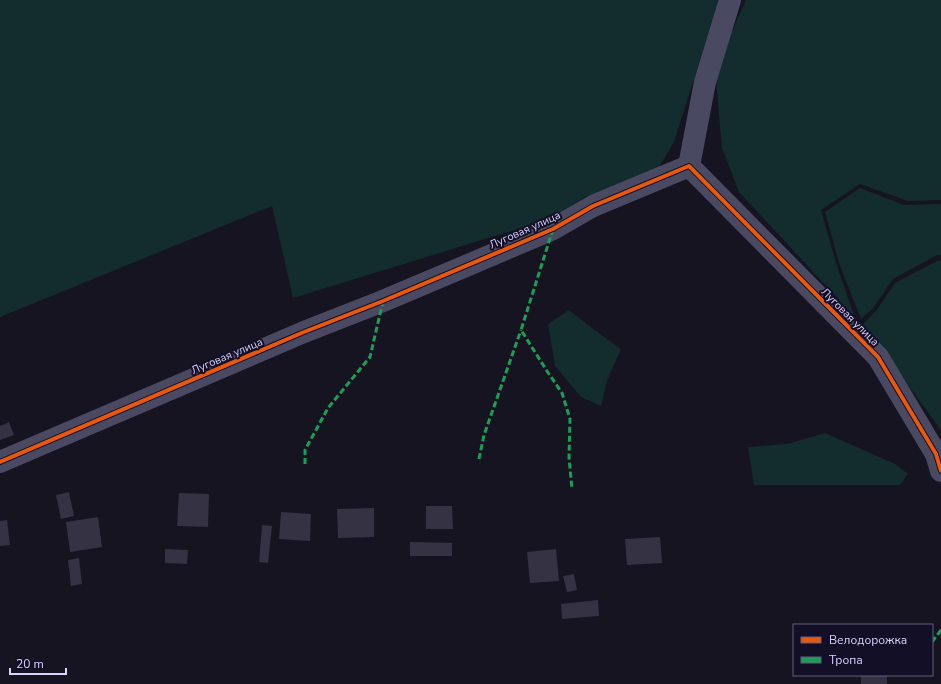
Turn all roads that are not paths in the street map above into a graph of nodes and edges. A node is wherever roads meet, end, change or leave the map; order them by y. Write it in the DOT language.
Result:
graph roads {
  1 [pos="730,0"];
  2 [pos="689,166"];
  3 [pos="0,462"];
  4 [pos="941,471"];
  1 -- 2 [label="street"];
  2 -- 3 [label="street, Луговая улица"];
  2 -- 4 [label="street, Луговая улица"];
}
